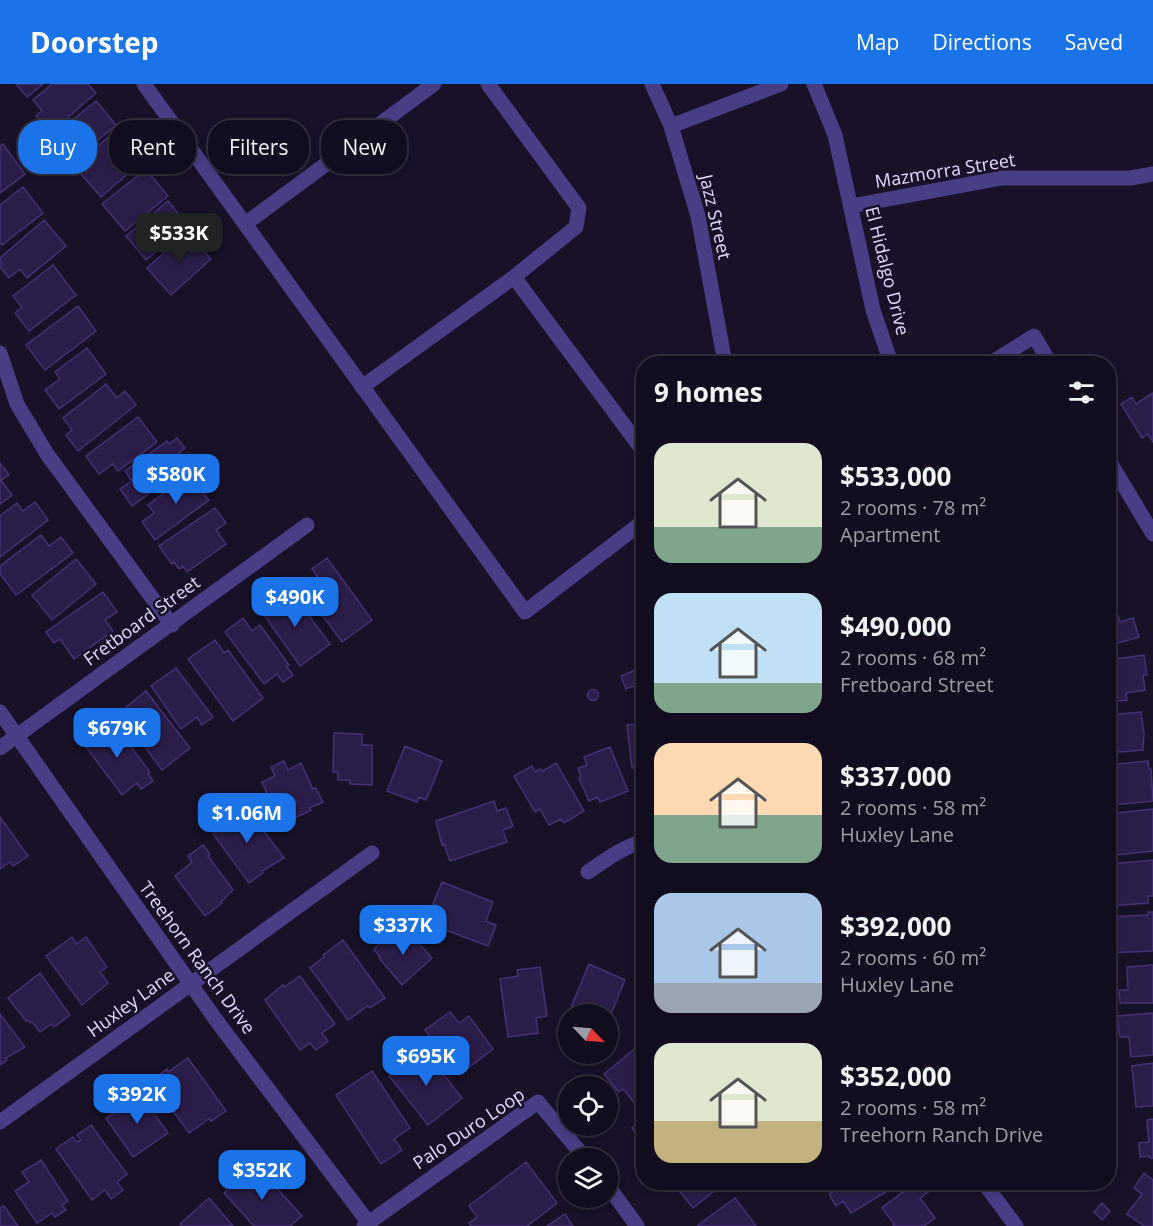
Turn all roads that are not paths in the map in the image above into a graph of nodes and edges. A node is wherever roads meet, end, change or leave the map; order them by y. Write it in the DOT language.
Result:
graph roads {
  1 [pos="144,84"];
  2 [pos="434,84"];
  3 [pos="488,84"];
  4 [pos="652,84"];
  5 [pos="781,84"];
  6 [pos="814,84"];
  7 [pos="671,126"];
  8 [pos="1153,174"];
  9 [pos="851,206"];
  10 [pos="245,224"];
  11 [pos="514,277"];
  12 [pos="0,353"];
  13 [pos="724,356"];
  14 [pos="889,356"];
  15 [pos="1002,356"];
  16 [pos="1046,356"];
  17 [pos="362,387"];
  18 [pos="636,441"];
  19 [pos="1116,471"];
  20 [pos="1151,524"];
  21 [pos="307,525"];
  22 [pos="636,527"];
  23 [pos="172,625"];
  24 [pos="0,712"];
  25 [pos="16,735"];
  26 [pos="0,748"];
  27 [pos="636,843"];
  28 [pos="372,853"];
  29 [pos="588,872"];
  30 [pos="190,984"];
  31 [pos="0,1122"];
  32 [pos="577,1148"];
  33 [pos="989,1190"];
  34 [pos="618,1200"];
  35 [pos="366,1224"];
  36 [pos="637,1226"];
  37 [pos="1016,1226"];
  1 -- 10 [label="street"];
  2 -- 10 [label="street"];
  3 -- 11 [label="street"];
  4 -- 7 [label="street, Jazz Street"];
  5 -- 7 [label="street"];
  6 -- 9 [label="street, El Hidalgo Drive"];
  7 -- 13 [label="street, Jazz Street"];
  8 -- 9 [label="street, Mazmorra Street"];
  9 -- 14 [label="street, El Hidalgo Drive"];
  10 -- 17 [label="street"];
  11 -- 17 [label="street"];
  11 -- 18 [label="street"];
  12 -- 23 [label="street"];
  15 -- 16 [label="street"];
  17 -- 22 [label="street"];
  19 -- 20 [label="street"];
  21 -- 23 [label="street, Fretboard Street"];
  23 -- 25 [label="street, Fretboard Street"];
  24 -- 25 [label="street, Treehorn Ranch Drive"];
  25 -- 26 [label="street, Fretboard Street"];
  25 -- 30 [label="street, Treehorn Ranch Drive"];
  27 -- 29 [label="street"];
  28 -- 30 [label="street, Huxley Lane"];
  30 -- 31 [label="street, Huxley Lane"];
  30 -- 35 [label="street, Treehorn Ranch Drive"];
  32 -- 35 [label="street, Palo Duro Loop"];
  33 -- 37 [label="street"];
  34 -- 36 [label="street"];
}
